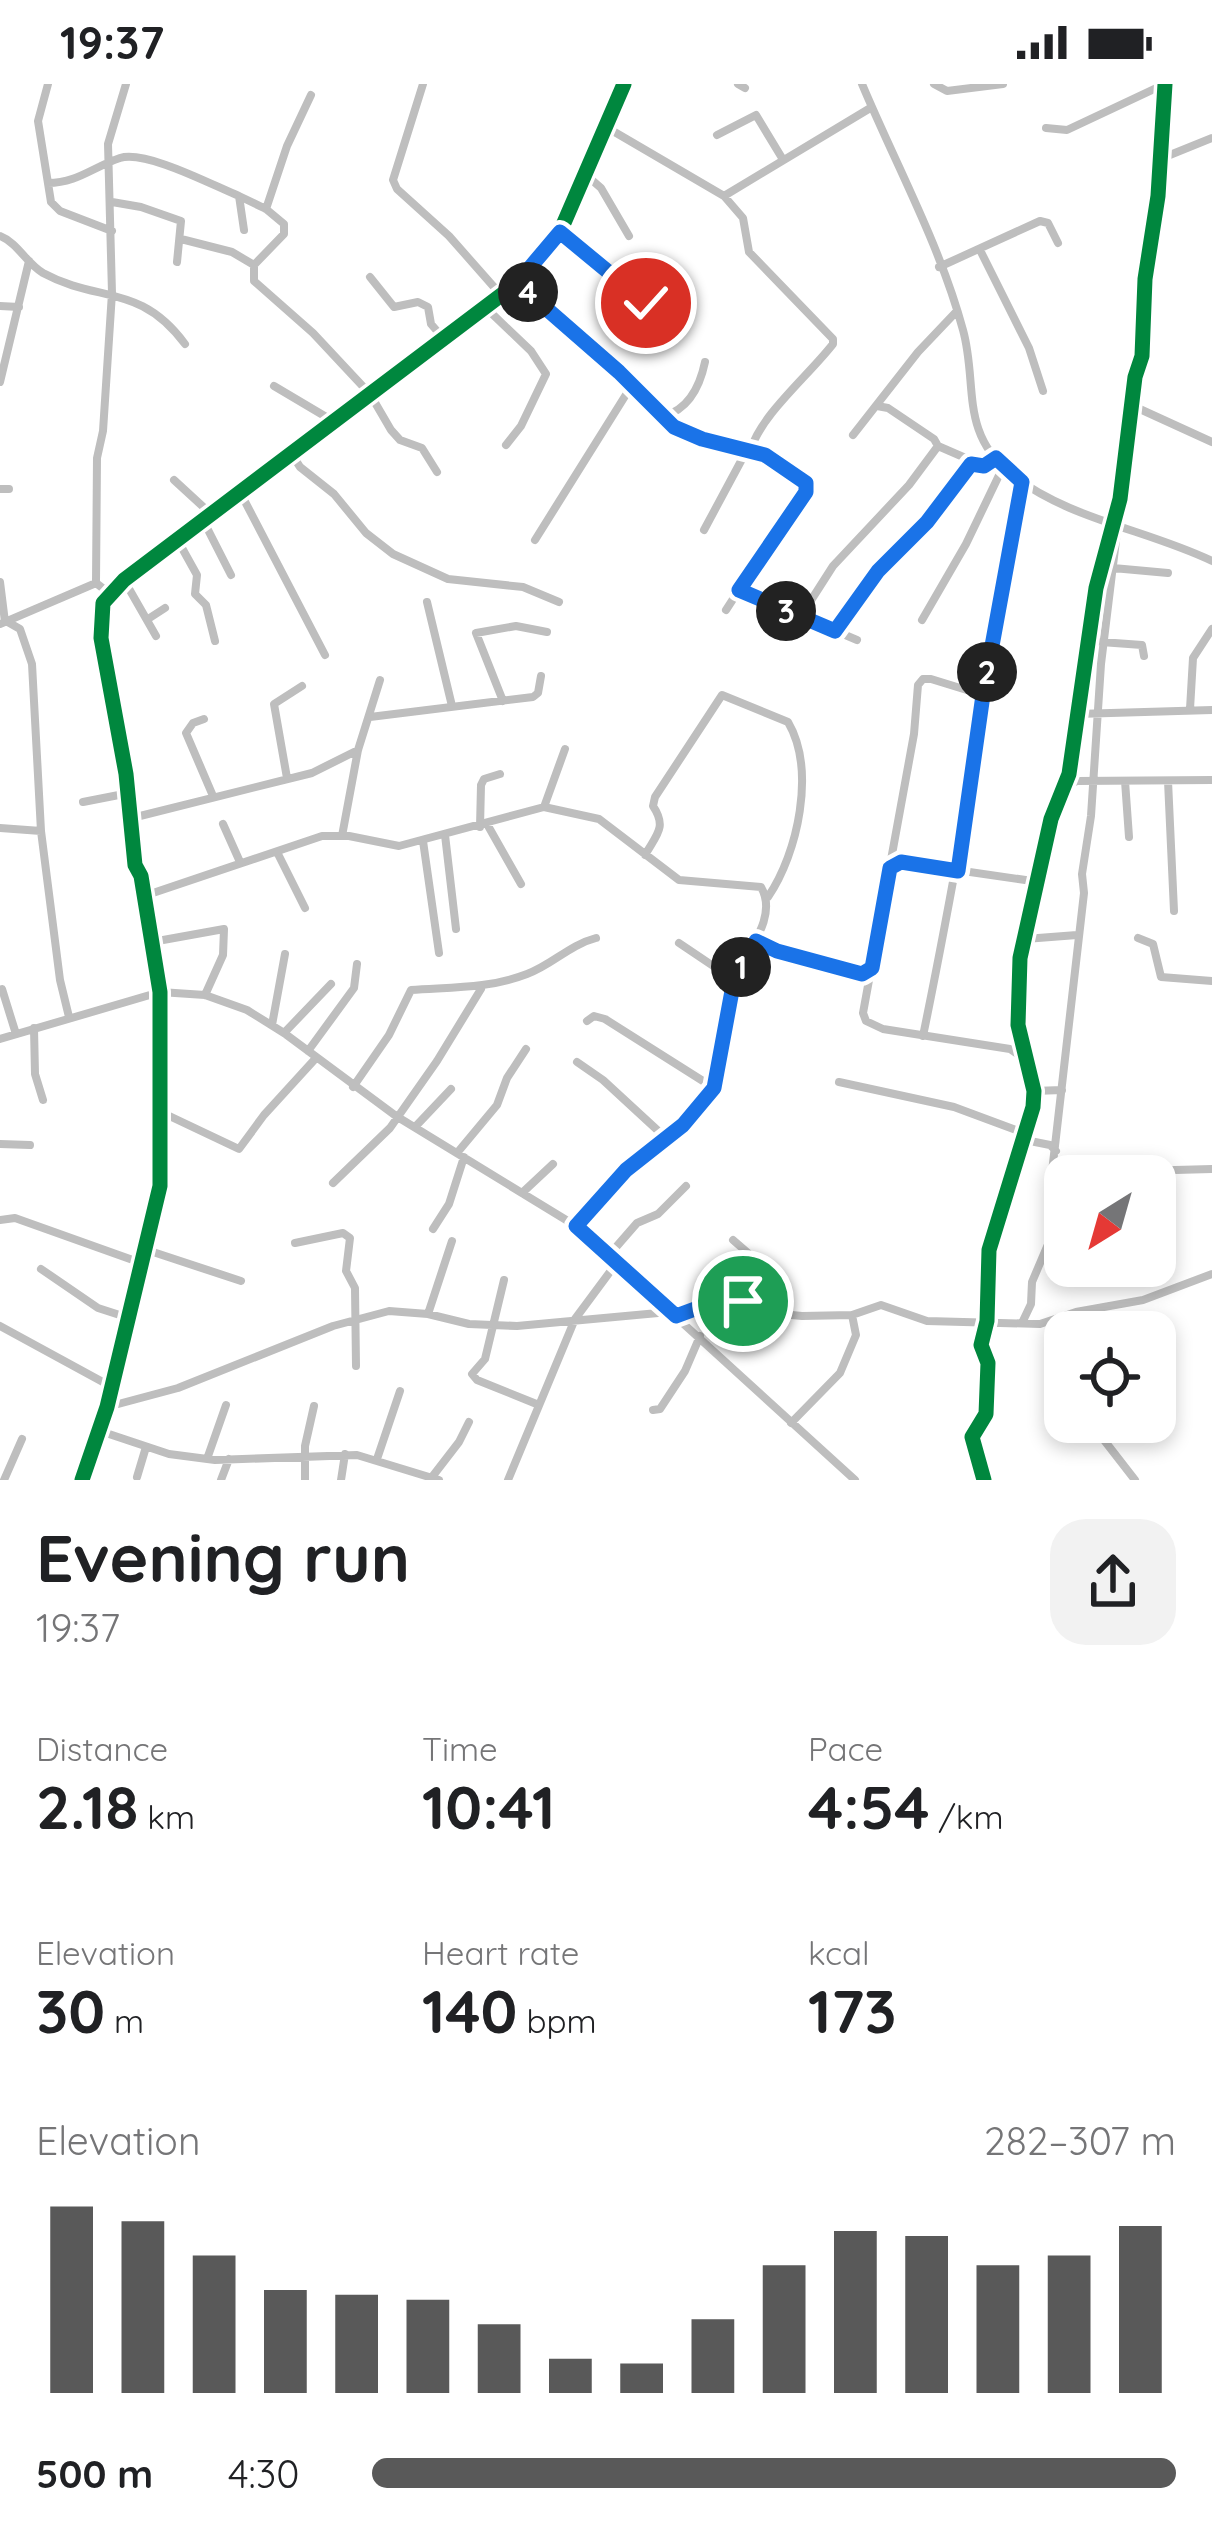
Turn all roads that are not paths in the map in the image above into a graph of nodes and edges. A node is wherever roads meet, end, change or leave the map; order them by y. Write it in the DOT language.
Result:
graph roads {
  1 [pos="48,84"];
  2 [pos="126,84"];
  3 [pos="423,84"];
  4 [pos="624,84"];
  5 [pos="862,84"];
  6 [pos="934,84"];
  7 [pos="1003,84"];
  8 [pos="1165,84"];
  9 [pos="311,95"];
  10 [pos="872,107"];
  11 [pos="606,127"];
  12 [pos="1046,128"];
  13 [pos="718,135"];
  14 [pos="1212,138"];
  15 [pos="782,158"];
  16 [pos="1159,159"];
  17 [pos="110,164"];
  18 [pos="585,174"];
  19 [pos="48,183"];
  20 [pos="70,183"];
  21 [pos="239,196"];
  22 [pos="724,196"];
  23 [pos="112,202"];
  24 [pos="54,207"];
  25 [pos="266,209"];
  26 [pos="244,230"];
  27 [pos="112,231"];
  28 [pos="560,232"];
  29 [pos="0,236"];
  30 [pos="628,236"];
  31 [pos="181,239"];
  32 [pos="1058,243"];
  33 [pos="980,250"];
  34 [pos="29,261"];
  35 [pos="177,262"];
  36 [pos="254,265"];
  37 [pos="940,267"];
  38 [pos="370,277"];
  39 [pos="517,283"];
  40 [pos="112,293"];
  41 [pos="501,295"];
  42 [pos="646,303"];
  43 [pos="0,306"];
  44 [pos="19,307"];
  45 [pos="485,307"];
  46 [pos="956,312"];
  47 [pos="443,338"];
  48 [pos="184,344"];
  49 [pos="705,362"];
  50 [pos="0,382"];
  51 [pos="274,386"];
  52 [pos="632,386"];
  53 [pos="1042,391"];
  54 [pos="370,394"];
  55 [pos="880,402"];
  56 [pos="1136,407"];
  57 [pos="662,416"];
  58 [pos="334,421"];
  59 [pos="853,435"];
  60 [pos="1212,442"];
  61 [pos="506,445"];
  62 [pos="938,446"];
  63 [pos="750,449"];
  64 [pos="291,453"];
  65 [pos="996,458"];
  66 [pos="971,464"];
  67 [pos="1004,467"];
  68 [pos="437,472"];
  69 [pos="174,480"];
  70 [pos="1022,482"];
  71 [pos="240,492"];
  72 [pos="207,517"];
  73 [pos="1115,523"];
  74 [pos="704,530"];
  75 [pos="177,539"];
  76 [pos="535,540"];
  77 [pos="1212,561"];
  78 [pos="1114,568"];
  79 [pos="1168,573"];
  80 [pos="231,575"];
  81 [pos="124,580"];
  82 [pos="0,582"];
  83 [pos="96,583"];
  84 [pos="739,590"];
  85 [pos="109,593"];
  86 [pos="427,602"];
  87 [pos="559,602"];
  88 [pos="165,608"];
  89 [pos="726,610"];
  90 [pos="30,612"];
  91 [pos="801,616"];
  92 [pos="148,619"];
  93 [pos="922,620"];
  94 [pos="4,622"];
  95 [pos="20,629"];
  96 [pos="1212,629"];
  97 [pos="835,631"];
  98 [pos="548,632"];
  99 [pos="156,635"];
  100 [pos="857,640"];
  101 [pos="215,641"];
  102 [pos="1090,641"];
  103 [pos="1103,642"];
  104 [pos="325,655"];
  105 [pos="1144,656"];
  106 [pos="541,676"];
  107 [pos="380,680"];
  108 [pos="302,686"];
  109 [pos="983,695"];
  110 [pos="502,701"];
  111 [pos="452,706"];
  112 [pos="1190,710"];
  113 [pos="1212,710"];
  114 [pos="1077,714"];
  115 [pos="1098,714"];
  116 [pos="370,717"];
  117 [pos="203,718"];
  118 [pos="565,749"];
  119 [pos="358,750"];
  120 [pos="500,774"];
  121 [pos="287,778"];
  122 [pos="1073,778"];
  123 [pos="1212,780"];
  124 [pos="1092,781"];
  125 [pos="1126,781"];
  126 [pos="1168,781"];
  127 [pos="129,793"];
  128 [pos="213,796"];
  129 [pos="83,802"];
  130 [pos="544,807"];
  131 [pos="132,818"];
  132 [pos="223,824"];
  133 [pos="483,825"];
  134 [pos="0,828"];
  135 [pos="41,831"];
  136 [pos="342,836"];
  137 [pos="445,836"];
  138 [pos="1129,837"];
  139 [pos="423,841"];
  140 [pos="277,852"];
  141 [pos="645,855"];
  142 [pos="240,862"];
  143 [pos="894,863"];
  144 [pos="958,871"];
  145 [pos="1040,882"];
  146 [pos="521,884"];
  147 [pos="144,896"];
  148 [pos="766,899"];
  149 [pos="305,908"];
  150 [pos="1174,911"];
  151 [pos="456,929"];
  152 [pos="1077,935"];
  153 [pos="596,938"];
  154 [pos="1138,938"];
  155 [pos="1024,939"];
  156 [pos="756,941"];
  157 [pos="152,942"];
  158 [pos="679,944"];
  159 [pos="439,952"];
  160 [pos="285,954"];
  161 [pos="357,964"];
  162 [pos="864,978"];
  163 [pos="734,980"];
  164 [pos="1212,982"];
  165 [pos="331,984"];
  166 [pos="482,988"];
  167 [pos="2,989"];
  168 [pos="160,992"];
  169 [pos="205,995"];
  170 [pos="69,1017"];
  171 [pos="587,1021"];
  172 [pos="272,1025"];
  173 [pos="34,1028"];
  174 [pos="284,1033"];
  175 [pos="16,1034"];
  176 [pos="923,1036"];
  177 [pos="1020,1036"];
  178 [pos="0,1039"];
  179 [pos="1010,1048"];
  180 [pos="526,1049"];
  181 [pos="312,1054"];
  182 [pos="1024,1058"];
  183 [pos="577,1062"];
  184 [pos="839,1082"];
  185 [pos="352,1087"];
  186 [pos="714,1088"];
  187 [pos="452,1089"];
  188 [pos="1062,1090"];
  189 [pos="1034,1091"];
  190 [pos="44,1100"];
  191 [pos="163,1113"];
  192 [pos="396,1116"];
  193 [pos="415,1127"];
  194 [pos="1026,1137"];
  195 [pos="667,1139"];
  196 [pos="0,1144"];
  197 [pos="30,1145"];
  198 [pos="1055,1150"];
  199 [pos="460,1155"];
  200 [pos="553,1164"];
  201 [pos="1212,1169"];
  202 [pos="333,1183"];
  203 [pos="686,1186"];
  204 [pos="522,1193"];
  205 [pos="0,1220"];
  206 [pos="576,1226"];
  207 [pos="433,1229"];
  208 [pos="733,1240"];
  209 [pos="452,1241"];
  210 [pos="295,1244"];
  211 [pos="147,1250"];
  212 [pos="610,1254"];
  213 [pos="618,1262"];
  214 [pos="144,1264"];
  215 [pos="41,1269"];
  216 [pos="1212,1274"];
  217 [pos="504,1280"];
  218 [pos="241,1281"];
  219 [pos="743,1301"];
  220 [pos="1084,1310"];
  221 [pos="428,1314"];
  222 [pos="852,1315"];
  223 [pos="677,1317"];
  224 [pos="129,1318"];
  225 [pos="575,1319"];
  226 [pos="355,1320"];
  227 [pos="987,1321"];
  228 [pos="1022,1323"];
  229 [pos="0,1326"];
  230 [pos="494,1326"];
  231 [pos="700,1336"];
  232 [pos="356,1366"];
  233 [pos="112,1387"];
  234 [pos="400,1391"];
  235 [pos="107,1406"];
  236 [pos="226,1406"];
  237 [pos="314,1406"];
  238 [pos="539,1406"];
  239 [pos="653,1410"];
  240 [pos="469,1422"];
  241 [pos="791,1423"];
  242 [pos="100,1431"];
  243 [pos="22,1439"];
  244 [pos="1106,1443"];
  245 [pos="146,1447"];
  246 [pos="345,1454"];
  247 [pos="305,1456"];
  248 [pos="207,1459"];
  249 [pos="229,1459"];
  250 [pos="377,1459"];
  251 [pos="843,1476"];
  252 [pos="137,1477"];
  253 [pos="436,1479"];
  254 [pos="4,1480"];
  255 [pos="82,1480"];
  256 [pos="221,1480"];
  257 [pos="305,1480"];
  258 [pos="341,1480"];
  259 [pos="508,1480"];
  260 [pos="855,1480"];
  261 [pos="984,1480"];
  262 [pos="1135,1480"];
  1 -- 19 [label="street"];
  2 -- 17 [label="street"];
  3 -- 41 [label="street"];
  4 -- 11 [label="street"];
  5 -- 10 [label="street"];
  6 -- 7 [label="street"];
  8 -- 12 [label="street"];
  8 -- 16 [label="street"];
  9 -- 25 [label="street"];
  10 -- 15 [label="street"];
  10 -- 37 [label="street"];
  11 -- 18 [label="street"];
  11 -- 22 [label="street"];
  13 -- 15 [label="street"];
  14 -- 16 [label="street"];
  15 -- 22 [label="street"];
  16 -- 56 [label="street"];
  17 -- 20 [label="street"];
  17 -- 21 [label="street"];
  17 -- 23 [label="street"];
  18 -- 28 [label="street"];
  18 -- 30 [label="street"];
  19 -- 20 [label="street"];
  19 -- 24 [label="street"];
  20 -- 24 [label="street"];
  21 -- 25 [label="street"];
  21 -- 26 [label="street"];
  22 -- 63 [label="street"];
  23 -- 27 [label="street"];
  23 -- 31 [label="street"];
  24 -- 27 [label="street"];
  25 -- 36 [label="street"];
  27 -- 40 [label="street"];
  28 -- 39 [label="street"];
  28 -- 42 [label="street"];
  29 -- 34 [label="street"];
  31 -- 35 [label="street"];
  31 -- 36 [label="street"];
  32 -- 33 [label="street"];
  33 -- 37 [label="street"];
  33 -- 53 [label="street"];
  34 -- 40 [label="street"];
  34 -- 44 [label="street"];
  36 -- 54 [label="street"];
  37 -- 46 [label="street"];
  38 -- 47 [label="street"];
  39 -- 41 [label="street"];
  39 -- 52 [label="street"];
  40 -- 48 [label="street"];
  40 -- 83 [label="street"];
  41 -- 45 [label="street"];
  43 -- 44 [label="street"];
  44 -- 50 [label="street"];
  45 -- 47 [label="street"];
  45 -- 61 [label="street"];
  46 -- 55 [label="street"];
  46 -- 65 [label="street"];
  47 -- 54 [label="street"];
  49 -- 57 [label="street"];
  51 -- 58 [label="street"];
  52 -- 57 [label="street"];
  52 -- 76 [label="street"];
  54 -- 58 [label="street"];
  54 -- 68 [label="street"];
  55 -- 59 [label="street"];
  55 -- 62 [label="street"];
  56 -- 60 [label="street"];
  56 -- 73 [label="street"];
  57 -- 63 [label="street"];
  58 -- 64 [label="street"];
  62 -- 66 [label="street"];
  62 -- 91 [label="street"];
  63 -- 74 [label="street"];
  63 -- 84 [label="street"];
  64 -- 71 [label="street"];
  64 -- 87 [label="street"];
  65 -- 66 [label="street"];
  65 -- 67 [label="street"];
  66 -- 97 [label="street"];
  67 -- 70 [label="street"];
  67 -- 93 [label="street"];
  69 -- 72 [label="street"];
  70 -- 73 [label="street"];
  70 -- 109 [label="street"];
  71 -- 72 [label="street"];
  71 -- 104 [label="street"];
  72 -- 75 [label="street"];
  72 -- 80 [label="street"];
  73 -- 77 [label="street"];
  73 -- 78 [label="street"];
  73 -- 102 [label="street"];
  75 -- 81 [label="street"];
  75 -- 101 [label="street"];
  78 -- 79 [label="street"];
  78 -- 103 [label="street"];
  81 -- 85 [label="street"];
  81 -- 92 [label="street"];
  82 -- 94 [label="street"];
  83 -- 85 [label="street"];
  83 -- 90 [label="street"];
  84 -- 89 [label="street"];
  84 -- 91 [label="street"];
  85 -- 127 [label="street"];
  86 -- 111 [label="street"];
  88 -- 92 [label="street"];
  90 -- 94 [label="street"];
  90 -- 95 [label="street"];
  91 -- 97 [label="street"];
  92 -- 99 [label="street"];
  94 -- 95 [label="street"];
  95 -- 135 [label="street"];
  96 -- 112 [label="street"];
  97 -- 100 [label="street"];
  98 -- 110 [label="street"];
  102 -- 103 [label="street"];
  102 -- 114 [label="street"];
  103 -- 105 [label="street"];
  103 -- 115 [label="street"];
  106 -- 110 [label="street"];
  107 -- 116 [label="street"];
  108 -- 121 [label="street"];
  109 -- 143 [label="street"];
  109 -- 144 [label="street"];
  110 -- 111 [label="street"];
  111 -- 116 [label="street"];
  112 -- 113 [label="street"];
  112 -- 115 [label="street"];
  114 -- 115 [label="street"];
  114 -- 122 [label="street"];
  115 -- 124 [label="street"];
  116 -- 119 [label="street"];
  117 -- 128 [label="street"];
  118 -- 130 [label="street"];
  119 -- 121 [label="street"];
  119 -- 136 [label="street"];
  120 -- 133 [label="street"];
  121 -- 128 [label="street"];
  122 -- 124 [label="street"];
  122 -- 145 [label="street"];
  123 -- 126 [label="street"];
  124 -- 125 [label="street"];
  124 -- 152 [label="street"];
  125 -- 126 [label="street"];
  125 -- 138 [label="street"];
  126 -- 150 [label="street"];
  127 -- 129 [label="street"];
  127 -- 131 [label="street"];
  128 -- 131 [label="street"];
  130 -- 133 [label="street"];
  130 -- 141 [label="street"];
  131 -- 147 [label="street"];
  132 -- 142 [label="street"];
  133 -- 137 [label="street"];
  133 -- 146 [label="street"];
  134 -- 135 [label="street"];
  135 -- 170 [label="street"];
  136 -- 139 [label="street"];
  136 -- 140 [label="street"];
  137 -- 139 [label="street"];
  137 -- 151 [label="street"];
  139 -- 159 [label="street"];
  140 -- 142 [label="street"];
  140 -- 149 [label="street"];
  141 -- 148 [label="street"];
  141 -- 148 [label="street"];
  142 -- 147 [label="street"];
  143 -- 144 [label="street"];
  143 -- 162 [label="street"];
  144 -- 145 [label="street"];
  144 -- 176 [label="street"];
  145 -- 155 [label="street"];
  147 -- 157 [label="street"];
  148 -- 156 [label="street"];
  152 -- 155 [label="street"];
  152 -- 188 [label="street"];
  153 -- 166 [label="street"];
  154 -- 164 [label="street"];
  155 -- 177 [label="street"];
  156 -- 162 [label="street"];
  156 -- 163 [label="street"];
  157 -- 168 [label="street"];
  157 -- 169 [label="street"];
  158 -- 163 [label="street"];
  160 -- 172 [label="street"];
  161 -- 181 [label="street"];
  162 -- 176 [label="street"];
  163 -- 186 [label="street"];
  165 -- 174 [label="street"];
  166 -- 185 [label="street"];
  166 -- 192 [label="street"];
  167 -- 175 [label="street"];
  168 -- 169 [label="street"];
  168 -- 170 [label="street"];
  168 -- 191 [label="street"];
  169 -- 172 [label="street"];
  170 -- 173 [label="street"];
  171 -- 186 [label="street"];
  172 -- 174 [label="street"];
  173 -- 175 [label="street"];
  173 -- 190 [label="street"];
  174 -- 181 [label="street"];
  175 -- 178 [label="street"];
  176 -- 179 [label="street"];
  177 -- 179 [label="street"];
  177 -- 182 [label="street"];
  179 -- 182 [label="street"];
  180 -- 199 [label="street"];
  181 -- 185 [label="street"];
  181 -- 191 [label="street"];
  182 -- 189 [label="street"];
  183 -- 195 [label="street"];
  184 -- 194 [label="street"];
  185 -- 192 [label="street"];
  186 -- 195 [label="street"];
  187 -- 193 [label="street"];
  188 -- 189 [label="street"];
  188 -- 198 [label="street"];
  189 -- 194 [label="street"];
  191 -- 211 [label="street"];
  192 -- 193 [label="street"];
  192 -- 202 [label="street"];
  193 -- 199 [label="street"];
  194 -- 198 [label="street"];
  194 -- 227 [label="street"];
  195 -- 206 [label="street"];
  196 -- 197 [label="street"];
  198 -- 201 [label="street"];
  198 -- 228 [label="street"];
  199 -- 204 [label="street"];
  199 -- 207 [label="street"];
  200 -- 204 [label="street"];
  203 -- 212 [label="street"];
  204 -- 206 [label="street"];
  205 -- 214 [label="street"];
  206 -- 212 [label="street"];
  208 -- 219 [label="street"];
  209 -- 221 [label="street"];
  210 -- 226 [label="street"];
  211 -- 214 [label="street"];
  211 -- 218 [label="street"];
  212 -- 213 [label="street"];
  213 -- 223 [label="street"];
  213 -- 225 [label="street"];
  214 -- 224 [label="street"];
  215 -- 224 [label="street"];
  216 -- 220 [label="street"];
  217 -- 230 [label="street"];
  219 -- 222 [label="street"];
  219 -- 223 [label="street"];
  220 -- 228 [label="street"];
  221 -- 226 [label="street"];
  221 -- 230 [label="street"];
  222 -- 227 [label="street"];
  222 -- 241 [label="street"];
  223 -- 225 [label="street"];
  223 -- 231 [label="street"];
  224 -- 233 [label="street"];
  225 -- 230 [label="street"];
  225 -- 238 [label="street"];
  226 -- 232 [label="street"];
  226 -- 235 [label="street"];
  227 -- 228 [label="street"];
  227 -- 261 [label="street"];
  229 -- 233 [label="street"];
  230 -- 238 [label="street"];
  231 -- 239 [label="street"];
  231 -- 241 [label="street"];
  233 -- 235 [label="street"];
  234 -- 250 [label="street"];
  235 -- 242 [label="street"];
  236 -- 248 [label="street"];
  237 -- 247 [label="street"];
  238 -- 259 [label="street"];
  240 -- 253 [label="street"];
  241 -- 251 [label="street"];
  242 -- 245 [label="street"];
  242 -- 255 [label="street"];
  243 -- 254 [label="street"];
  244 -- 262 [label="street"];
  245 -- 248 [label="street"];
  245 -- 252 [label="street"];
  246 -- 247 [label="street"];
  246 -- 250 [label="street"];
  246 -- 258 [label="street"];
  247 -- 249 [label="street"];
  247 -- 257 [label="street"];
  248 -- 249 [label="street"];
  249 -- 256 [label="street"];
  250 -- 253 [label="street"];
  251 -- 260 [label="street"];
}
